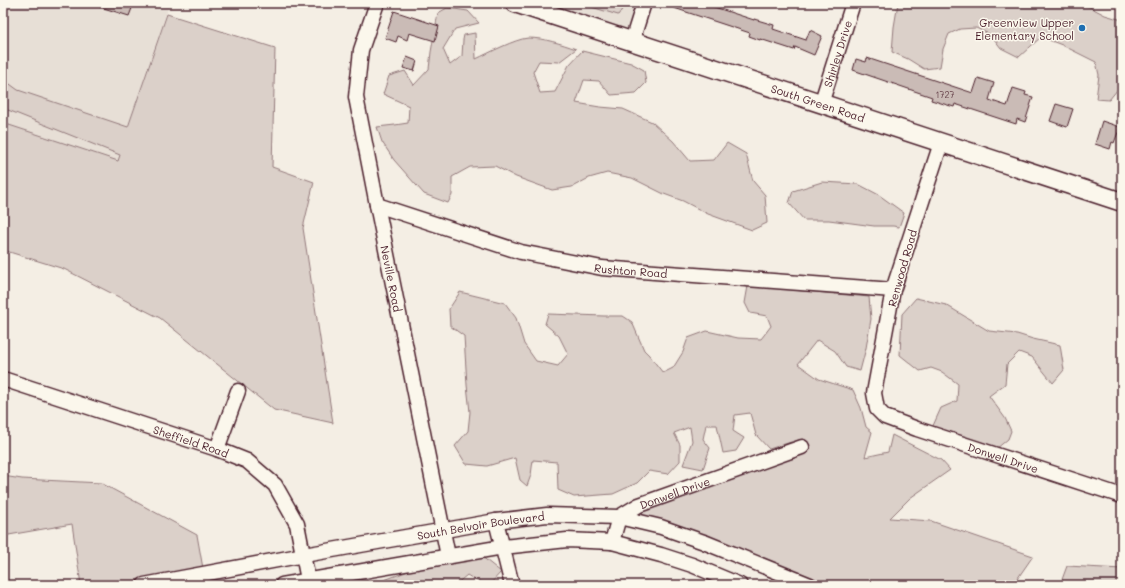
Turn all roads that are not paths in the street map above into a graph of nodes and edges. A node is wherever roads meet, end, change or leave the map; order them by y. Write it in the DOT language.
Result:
graph roads {
  1 [pos="377,3"];
  2 [pos="515,3"];
  3 [pos="644,3"];
  4 [pos="853,3"];
  5 [pos="632,41"];
  6 [pos="821,104"];
  7 [pos="941,143"];
  8 [pos="1122,202"];
  9 [pos="377,205"];
  10 [pos="893,290"];
  11 [pos="3,379"];
  12 [pos="238,391"];
  13 [pos="885,417"];
  14 [pos="802,447"];
  15 [pos="217,449"];
  16 [pos="1122,496"];
  17 [pos="619,517"];
  18 [pos="496,521"];
  19 [pos="444,531"];
  20 [pos="612,542"];
  21 [pos="503,547"];
  22 [pos="304,555"];
  23 [pos="448,556"];
  24 [pos="308,580"];
  25 [pos="144,585"];
  26 [pos="282,585"];
  27 [pos="512,585"];
  28 [pos="740,585"];
  29 [pos="810,585"];
  1 -- 9 [label="street, Neville Road"];
  2 -- 5 [label="main road, South Green Road"];
  3 -- 5 [label="street"];
  4 -- 6 [label="street, Shirley Drive"];
  5 -- 6 [label="main road, South Green Road"];
  6 -- 7 [label="main road, South Green Road"];
  7 -- 8 [label="main road, South Green Road"];
  7 -- 10 [label="street, Renwood Road"];
  9 -- 10 [label="street, Rushton Road"];
  9 -- 19 [label="street, Neville Road"];
  10 -- 13 [label="street, Renwood Road"];
  11 -- 15 [label="street, Sheffield Road"];
  12 -- 15 [label="street"];
  13 -- 16 [label="street, Donwell Drive"];
  14 -- 17 [label="street, Donwell Drive"];
  15 -- 22 [label="street, Sheffield Road"];
  17 -- 18 [label="street, South Belvoir Boulevard"];
  17 -- 20 [label="street"];
  17 -- 29 [label="street, South Belvoir Boulevard"];
  18 -- 19 [label="street, South Belvoir Boulevard"];
  18 -- 21 [label="street"];
  19 -- 22 [label="street, South Belvoir Boulevard"];
  19 -- 23 [label="street, Neville Road"];
  20 -- 21 [label="street"];
  20 -- 28 [label="street"];
  21 -- 23 [label="street"];
  21 -- 27 [label="street"];
  22 -- 24 [label="street, Sheffield Road"];
  22 -- 25 [label="street, South Belvoir Boulevard"];
  23 -- 24 [label="street"];
  24 -- 26 [label="street"];
}
